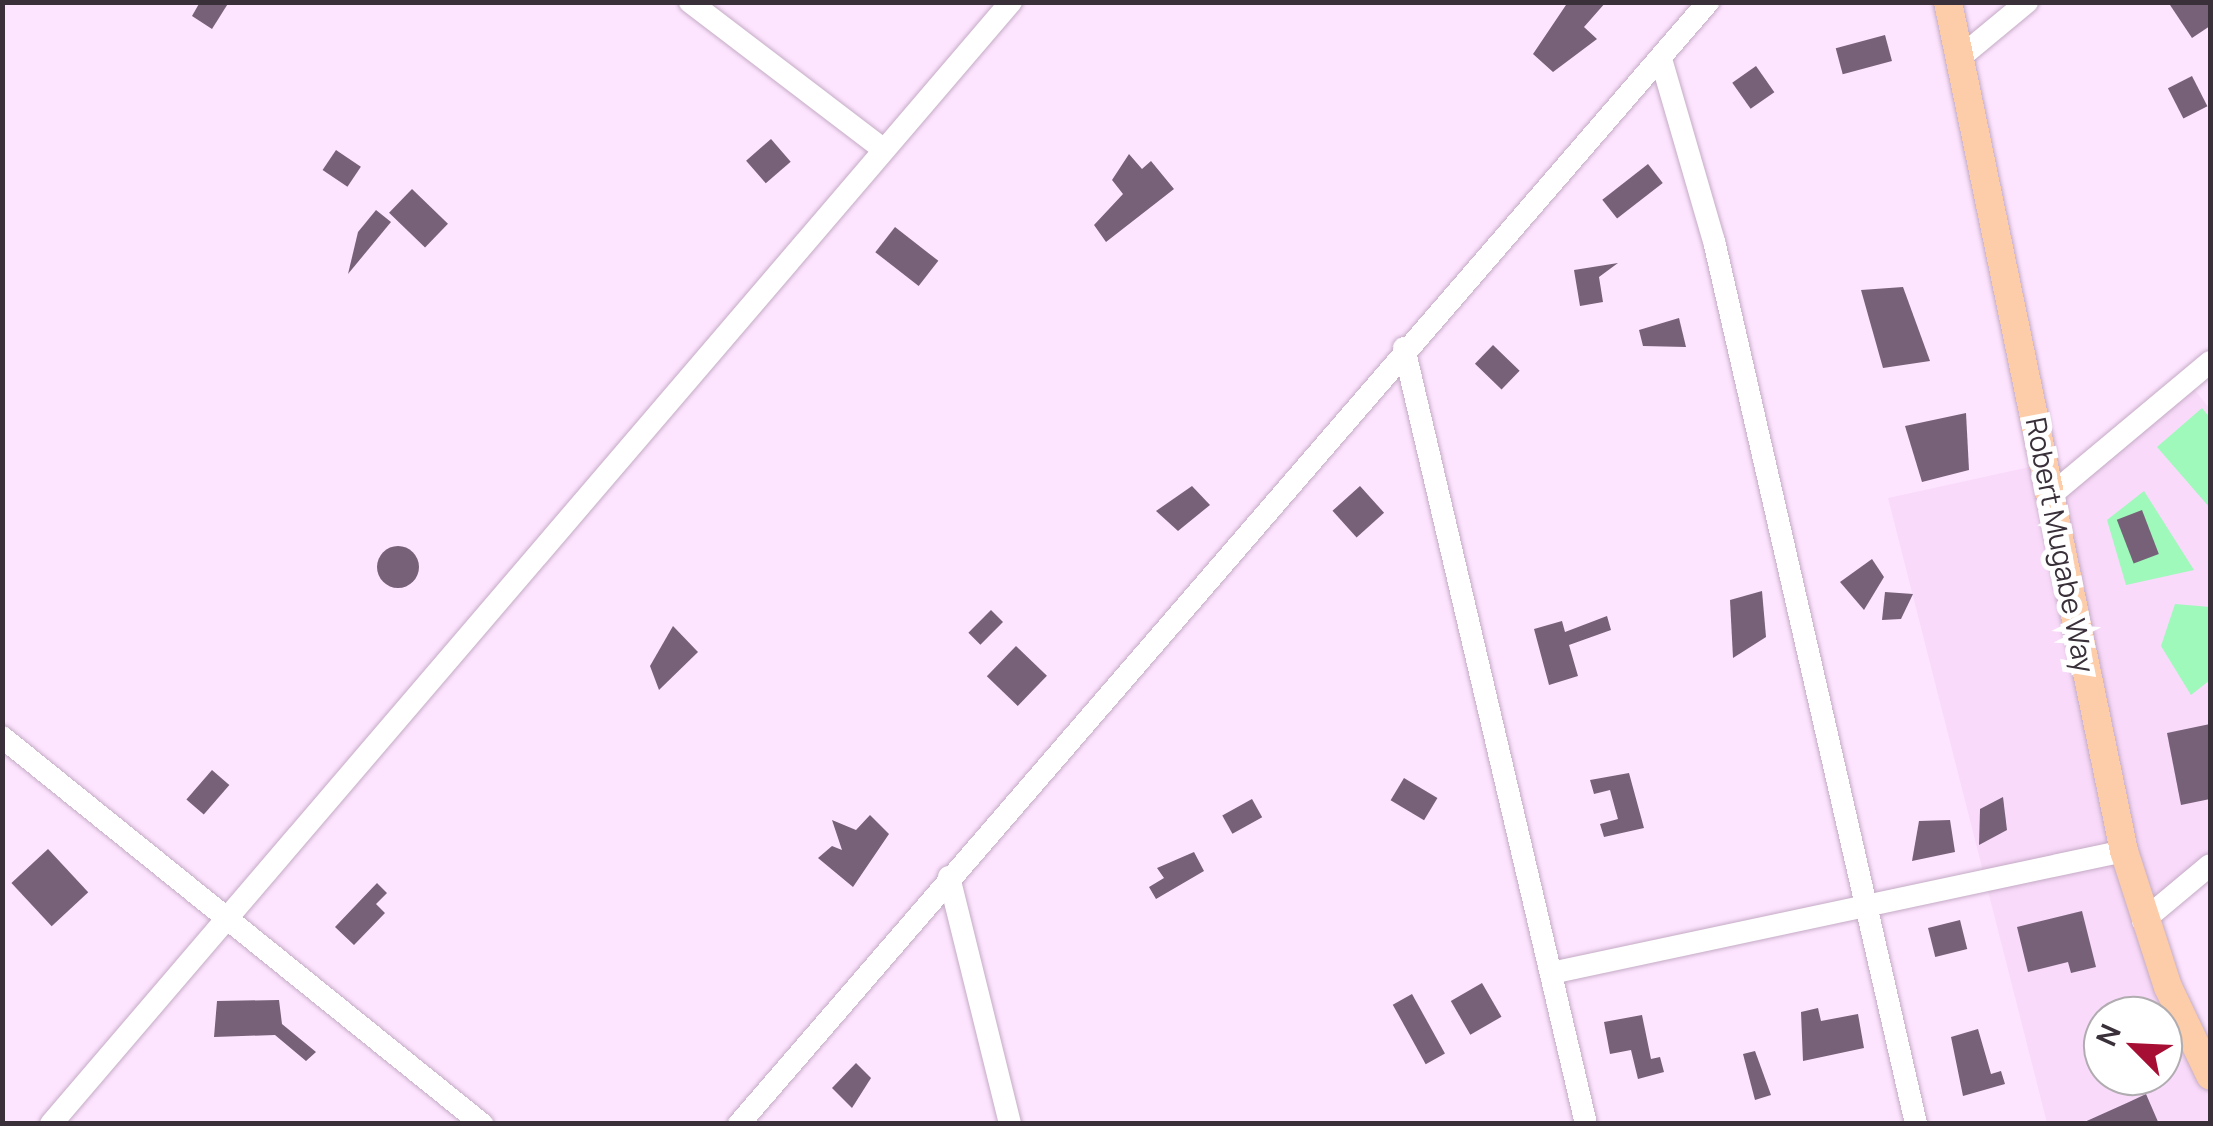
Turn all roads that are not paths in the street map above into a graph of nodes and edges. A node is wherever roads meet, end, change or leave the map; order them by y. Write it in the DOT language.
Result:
graph roads {
  1 [pos="690,2"];
  2 [pos="1011,2"];
  3 [pos="1708,2"];
  4 [pos="1948,2"];
  5 [pos="2027,2"];
  6 [pos="1963,56"];
  7 [pos="1661,59"];
  8 [pos="883,149"];
  9 [pos="1404,348"];
  10 [pos="2210,362"];
  11 [pos="2050,495"];
  12 [pos="2,737"];
  13 [pos="2124,851"];
  14 [pos="2210,866"];
  15 [pos="950,877"];
  16 [pos="1866,903"];
  17 [pos="236,917"];
  18 [pos="2143,922"];
  19 [pos="1556,972"];
  20 [pos="2210,1076"];
  21 [pos="51,1124"];
  22 [pos="482,1124"];
  23 [pos="739,1124"];
  24 [pos="1010,1124"];
  25 [pos="1586,1124"];
  26 [pos="1916,1124"];
  1 -- 8 [label="street"];
  2 -- 8 [label="street"];
  3 -- 7 [label="street"];
  4 -- 6 [label="main road, Robert Mugabe Way"];
  5 -- 6 [label="street"];
  6 -- 11 [label="main road, Robert Mugabe Way"];
  7 -- 9 [label="street"];
  7 -- 16 [label="street"];
  8 -- 17 [label="street"];
  9 -- 15 [label="street"];
  9 -- 19 [label="street"];
  10 -- 11 [label="street"];
  11 -- 13 [label="main road, Robert Mugabe Way"];
  12 -- 17 [label="street"];
  13 -- 16 [label="street"];
  13 -- 18 [label="main road, Robert Mugabe Way"];
  14 -- 18 [label="street"];
  15 -- 23 [label="street"];
  15 -- 24 [label="street"];
  16 -- 19 [label="street"];
  16 -- 26 [label="street"];
  17 -- 21 [label="street"];
  17 -- 22 [label="street"];
  18 -- 20 [label="main road, Robert Mugabe Way"];
  19 -- 25 [label="street"];
}
